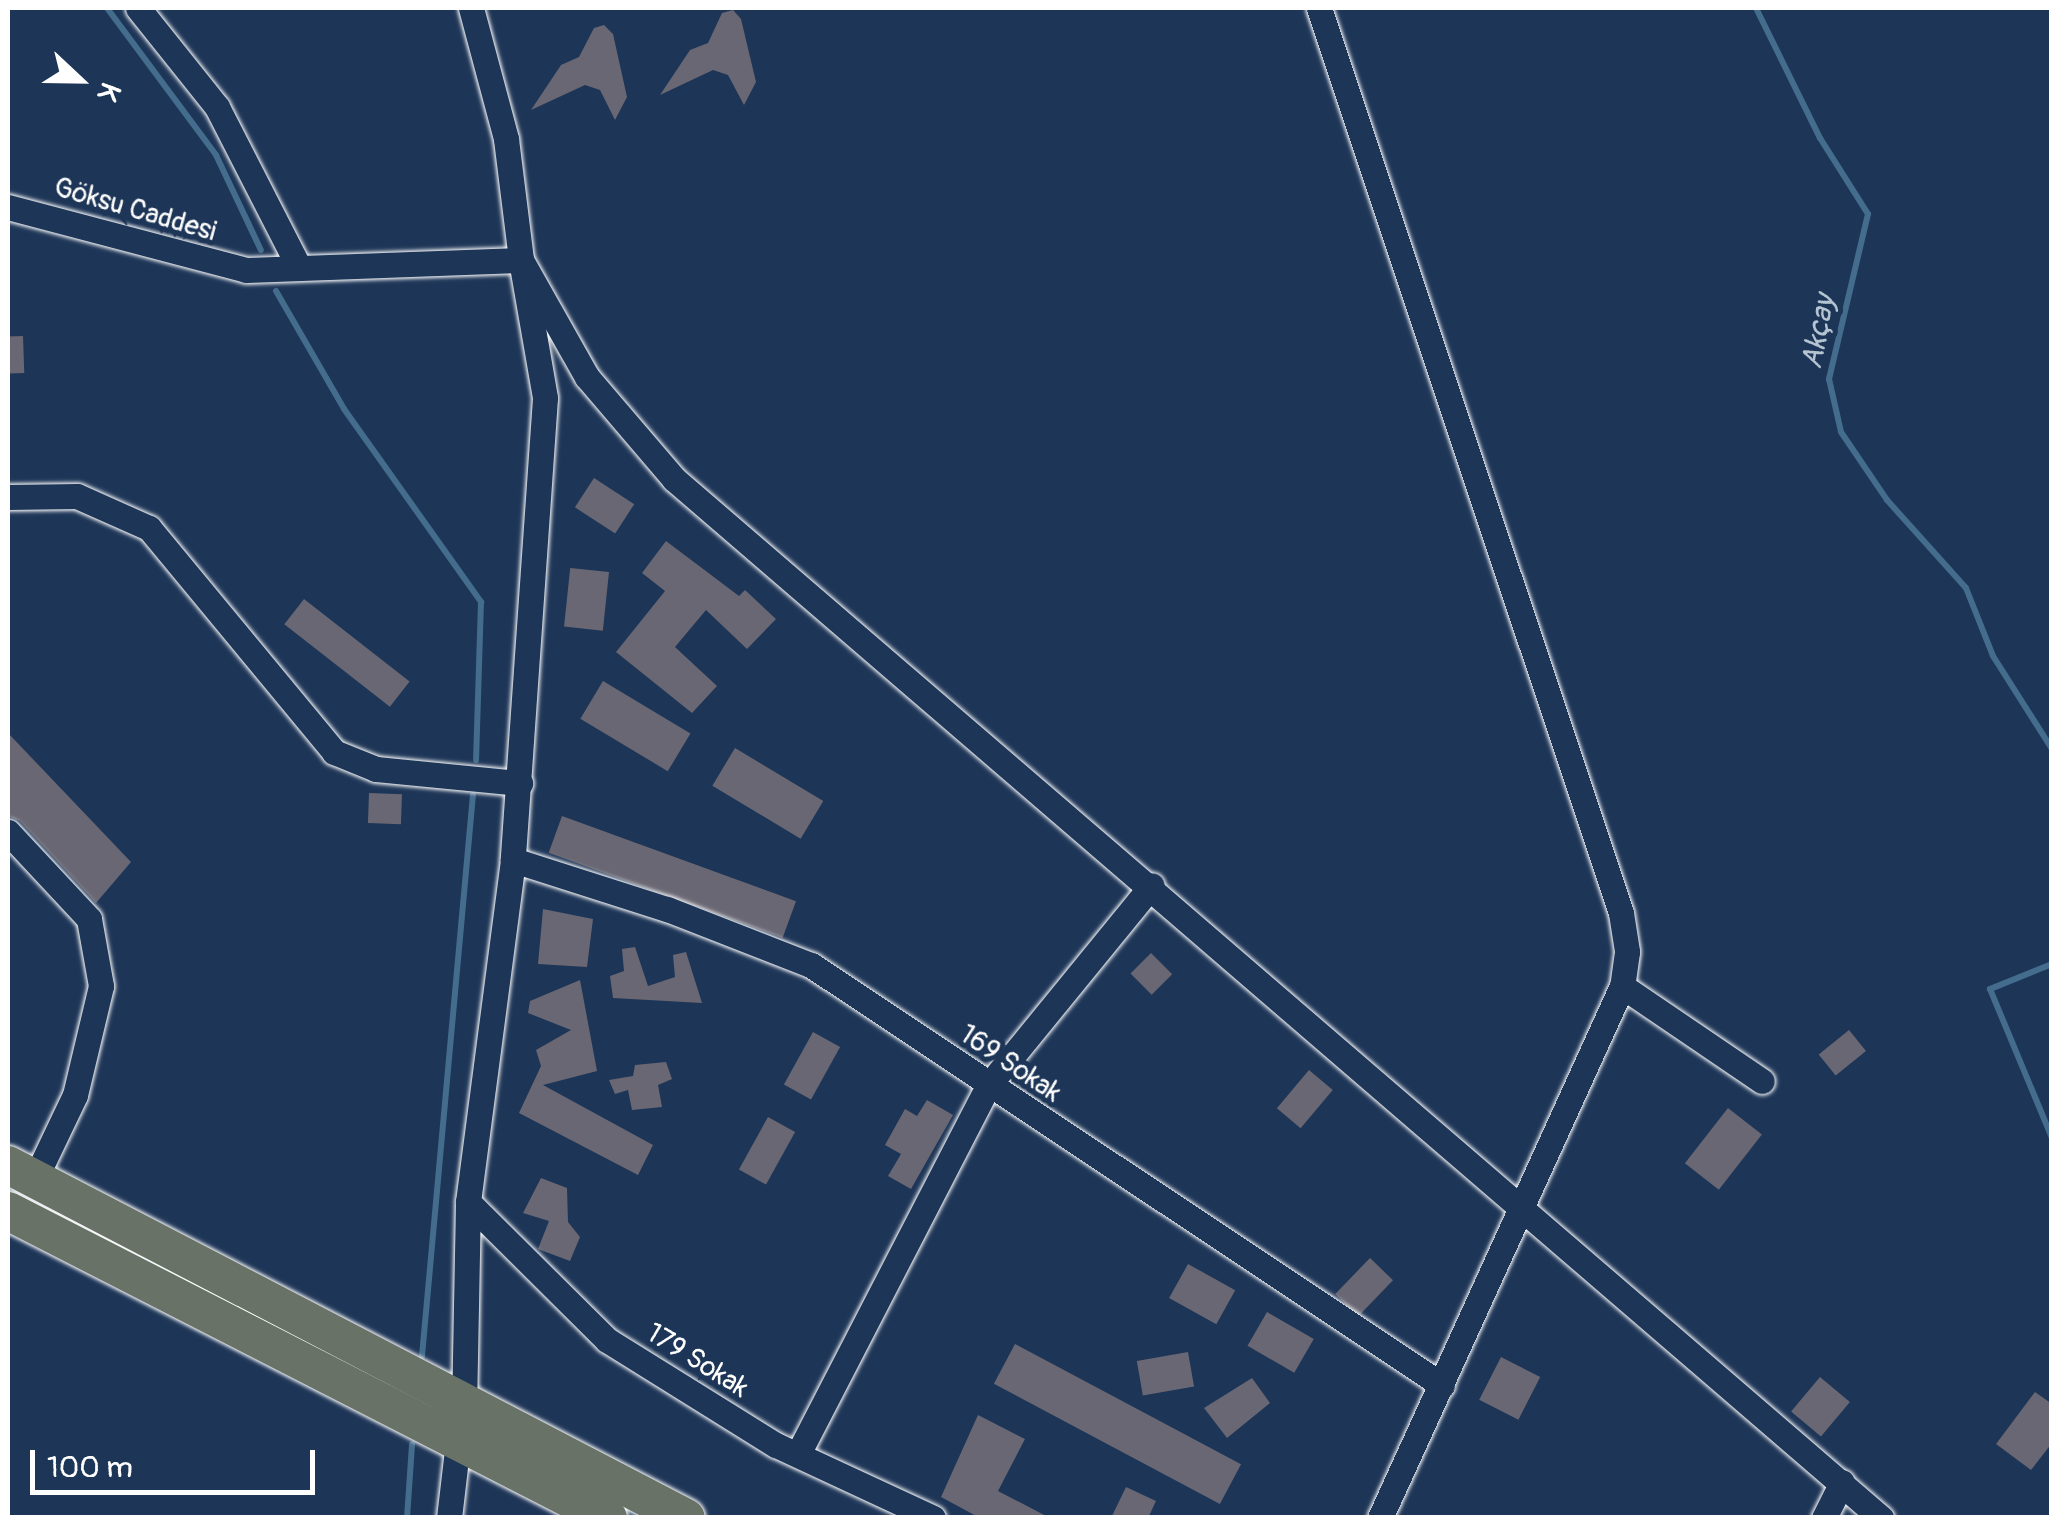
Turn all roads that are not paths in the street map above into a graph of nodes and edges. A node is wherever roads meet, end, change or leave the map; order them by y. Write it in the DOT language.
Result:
graph roads {
  1 [pos="138,8"];
  2 [pos="472,8"];
  3 [pos="1318,8"];
  4 [pos="8,206"];
  5 [pos="521,260"];
  6 [pos="299,267"];
  7 [pos="8,497"];
  8 [pos="508,782"];
  9 [pos="8,832"];
  10 [pos="514,860"];
  11 [pos="1152,885"];
  12 [pos="1622,986"];
  13 [pos="1762,1081"];
  14 [pos="988,1086"];
  15 [pos="21,1172"];
  16 [pos="468,1202"];
  17 [pos="1518,1207"];
  18 [pos="8,1211"];
  19 [pos="1442,1385"];
  20 [pos="464,1402"];
  21 [pos="458,1441"];
  22 [pos="798,1454"];
  23 [pos="1842,1482"];
  24 [pos="449,1518"];
  25 [pos="608,1518"];
  26 [pos="686,1518"];
  27 [pos="932,1518"];
  28 [pos="1380,1518"];
  29 [pos="1824,1518"];
  30 [pos="1881,1518"];
  1 -- 6 [label="street"];
  2 -- 5 [label="street"];
  3 -- 12 [label="street"];
  4 -- 6 [label="street, Göksu Caddesi"];
  5 -- 6 [label="street, Göksu Caddesi"];
  5 -- 8 [label="street"];
  5 -- 11 [label="street"];
  7 -- 8 [label="street"];
  8 -- 10 [label="street"];
  9 -- 15 [label="street"];
  10 -- 14 [label="street, 169 Sokak"];
  10 -- 16 [label="street"];
  11 -- 14 [label="street"];
  11 -- 17 [label="street"];
  12 -- 13 [label="street"];
  12 -- 17 [label="street"];
  14 -- 19 [label="street, 169 Sokak"];
  14 -- 22 [label="street"];
  15 -- 20 [label="highway"];
  16 -- 20 [label="street"];
  16 -- 22 [label="street, 179 Sokak"];
  17 -- 19 [label="street"];
  17 -- 23 [label="street"];
  18 -- 21 [label="highway"];
  19 -- 28 [label="street"];
  20 -- 26 [label="highway"];
  21 -- 24 [label="street"];
  21 -- 25 [label="highway"];
  22 -- 27 [label="street, 179 Sokak"];
  23 -- 29 [label="street"];
  23 -- 30 [label="street"];
}
